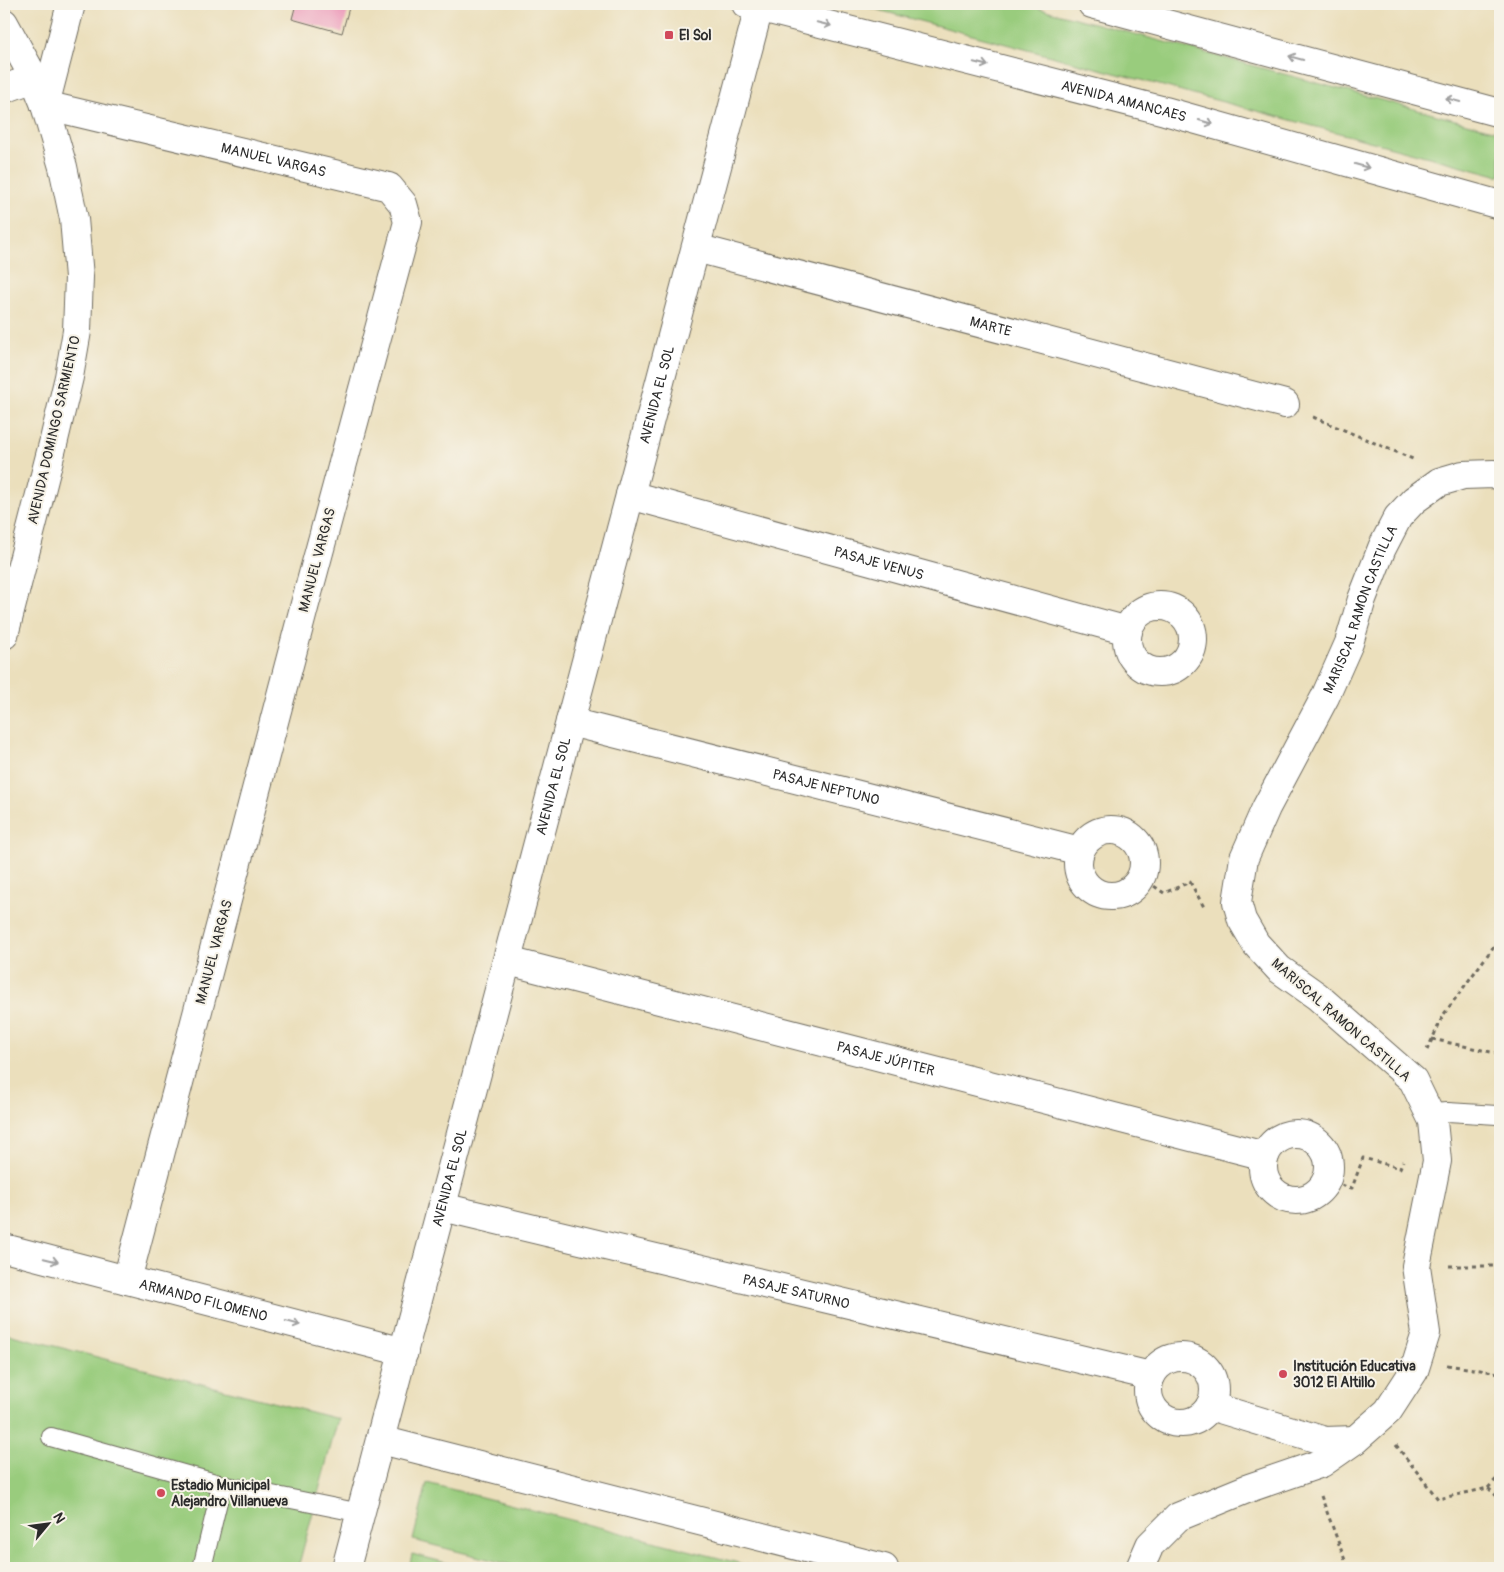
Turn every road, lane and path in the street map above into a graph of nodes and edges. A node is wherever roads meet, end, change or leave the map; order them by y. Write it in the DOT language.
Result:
graph roads {
  1 [pos="71,4"];
  2 [pos="1092,4"];
  3 [pos="755,5"];
  4 [pos="4,23"];
  5 [pos="34,78"];
  6 [pos="4,89"];
  7 [pos="45,105"];
  8 [pos="1500,113"];
  9 [pos="1500,205"];
  10 [pos="696,248"];
  11 [pos="1285,404"];
  12 [pos="1416,460"];
  13 [pos="1500,476"];
  14 [pos="630,495"];
  15 [pos="1128,631"];
  16 [pos="4,635"];
  17 [pos="570,722"];
  18 [pos="1080,851"];
  19 [pos="1141,877"];
  20 [pos="1242,920"];
  21 [pos="1500,938"];
  22 [pos="508,961"];
  23 [pos="1432,1039"];
  24 [pos="1500,1054"];
  25 [pos="1413,1080"];
  26 [pos="1497,1115"];
  27 [pos="1432,1125"];
  28 [pos="1265,1156"];
  29 [pos="1326,1181"];
  30 [pos="442,1207"];
  31 [pos="4,1248"];
  32 [pos="1416,1266"];
  33 [pos="1500,1266"];
  34 [pos="127,1280"];
  35 [pos="404,1352"];
  36 [pos="1417,1361"];
  37 [pos="1500,1373"];
  38 [pos="1151,1376"];
  39 [pos="1210,1406"];
  40 [pos="1377,1421"];
  41 [pos="51,1438"];
  42 [pos="381,1440"];
  43 [pos="1355,1440"];
  44 [pos="1310,1467"];
  45 [pos="1500,1475"];
  46 [pos="222,1485"];
  47 [pos="1488,1488"];
  48 [pos="1500,1499"];
  49 [pos="361,1513"];
  50 [pos="202,1568"];
  51 [pos="346,1568"];
  52 [pos="884,1568"];
  53 [pos="1140,1568"];
  54 [pos="1348,1568"];
  1 -- 7 [label="street"];
  8 -- 2 [label="street, one-way"];
  3 -- 9 [label="street, AVENIDA AMANCAES, one-way"];
  3 -- 10 [label="street, AVENIDA EL SOL"];
  4 -- 5 [label="street, AVENIDA DOMINGO SARMIENTO"];
  5 -- 6 [label="street"];
  5 -- 7 [label="street, AVENIDA DOMINGO SARMIENTO"];
  7 -- 16 [label="street, AVENIDA DOMINGO SARMIENTO"];
  7 -- 34 [label="street, MANUEL VARGAS"];
  10 -- 11 [label="street, MARTE"];
  10 -- 14 [label="street, AVENIDA EL SOL"];
  11 -- 12 [label="path"];
  13 -- 20 [label="street, MARISCAL RAMON CASTILLA"];
  14 -- 15 [label="street, PASAJE VENUS"];
  14 -- 17 [label="street, AVENIDA EL SOL"];
  17 -- 18 [label="street, PASAJE NEPTUNO"];
  17 -- 22 [label="street, AVENIDA EL SOL"];
  18 -- 19 [label="street"];
  18 -- 19 [label="street"];
  19 -- 20 [label="path"];
  20 -- 25 [label="street, MARISCAL RAMON CASTILLA"];
  21 -- 23 [label="path"];
  22 -- 28 [label="street, PASAJE JÚPITER"];
  22 -- 30 [label="street, AVENIDA EL SOL"];
  23 -- 24 [label="path"];
  23 -- 25 [label="path"];
  25 -- 27 [label="street, MARISCAL RAMON CASTILLA"];
  26 -- 27 [label="lane"];
  27 -- 29 [label="path"];
  27 -- 32 [label="street, MARISCAL RAMON CASTILLA"];
  28 -- 29 [label="street"];
  28 -- 29 [label="street"];
  30 -- 35 [label="street, AVENIDA EL SOL"];
  30 -- 38 [label="street, PASAJE SATURNO"];
  31 -- 34 [label="street, ARMANDO FILOMENO, one-way"];
  32 -- 33 [label="path"];
  32 -- 36 [label="street, MARISCAL RAMON CASTILLA"];
  34 -- 35 [label="street, ARMANDO FILOMENO, one-way"];
  35 -- 42 [label="street, AVENIDA EL SOL"];
  36 -- 37 [label="path"];
  36 -- 40 [label="street, MARISCAL RAMON CASTILLA"];
  38 -- 39 [label="street"];
  38 -- 39 [label="street"];
  39 -- 43 [label="street"];
  40 -- 43 [label="street, MARISCAL RAMON CASTILLA"];
  40 -- 47 [label="path"];
  41 -- 46 [label="lane"];
  42 -- 49 [label="street, AVENIDA EL SOL"];
  42 -- 52 [label="street"];
  43 -- 44 [label="street, MARISCAL RAMON CASTILLA"];
  44 -- 53 [label="street, MARISCAL RAMON CASTILLA"];
  44 -- 54 [label="path"];
  45 -- 47 [label="path"];
  46 -- 49 [label="lane"];
  46 -- 50 [label="lane"];
  47 -- 48 [label="path"];
  49 -- 51 [label="street, AVENIDA EL SOL"];
}
